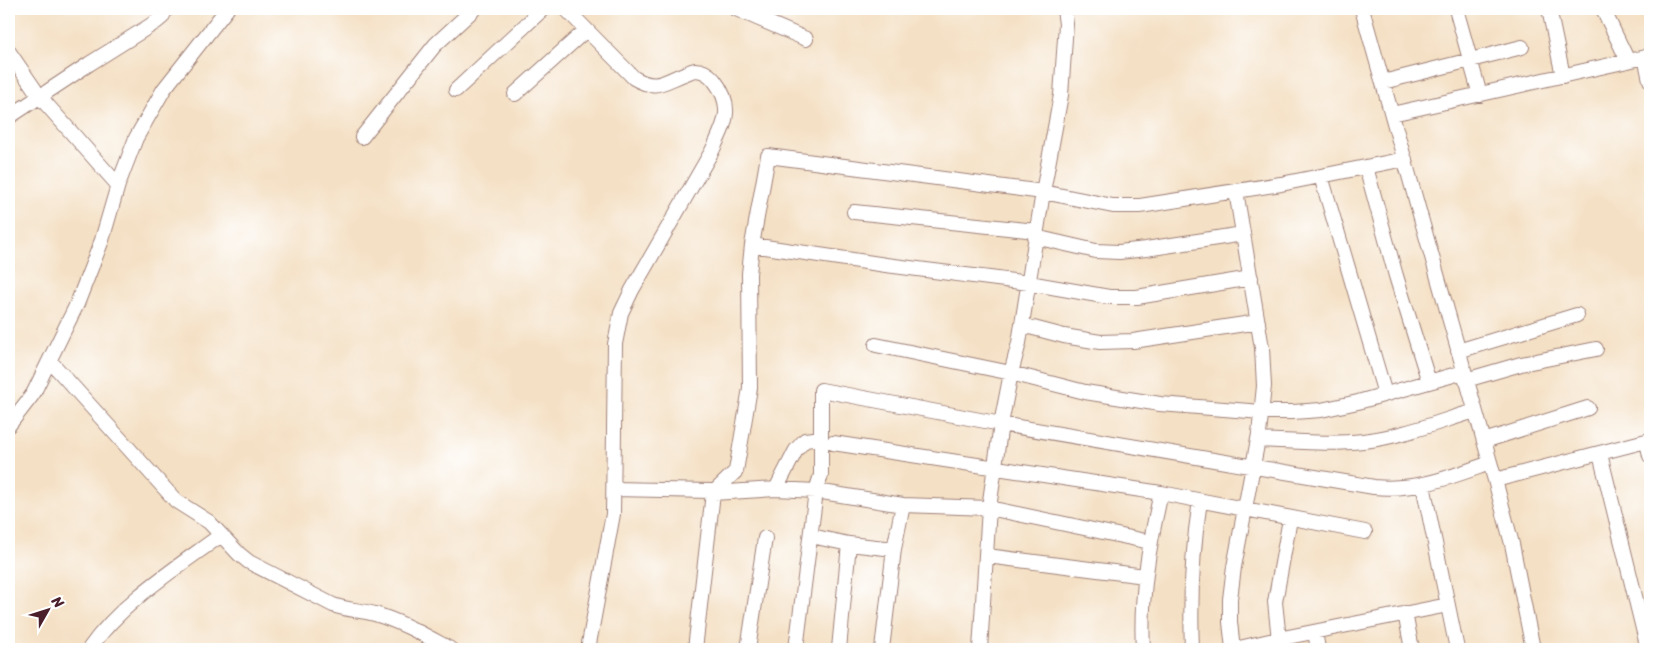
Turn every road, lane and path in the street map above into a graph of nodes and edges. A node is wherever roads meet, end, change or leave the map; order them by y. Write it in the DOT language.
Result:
graph roads {
  1 [pos="166,9"];
  2 [pos="227,9"];
  3 [pos="474,9"];
  4 [pos="543,9"];
  5 [pos="566,9"];
  6 [pos="736,9"];
  7 [pos="1064,9"];
  8 [pos="1362,9"];
  9 [pos="1456,9"];
  10 [pos="1549,9"];
  11 [pos="1603,9"];
  12 [pos="586,30"];
  13 [pos="806,39"];
  14 [pos="1522,47"];
  15 [pos="9,52"];
  16 [pos="1648,56"];
  17 [pos="1471,60"];
  18 [pos="1628,61"];
  19 [pos="1563,76"];
  20 [pos="1650,80"];
  21 [pos="1383,82"];
  22 [pos="456,90"];
  23 [pos="515,94"];
  24 [pos="1480,95"];
  25 [pos="40,96"];
  26 [pos="1392,114"];
  27 [pos="9,117"];
  28 [pos="362,137"];
  29 [pos="1406,159"];
  30 [pos="1366,167"];
  31 [pos="1321,176"];
  32 [pos="118,185"];
  33 [pos="1236,191"];
  34 [pos="1043,192"];
  35 [pos="854,212"];
  36 [pos="1036,234"];
  37 [pos="1243,234"];
  38 [pos="752,245"];
  39 [pos="1251,278"];
  40 [pos="1029,283"];
  41 [pos="1577,315"];
  42 [pos="1258,322"];
  43 [pos="1022,325"];
  44 [pos="876,345"];
  45 [pos="1596,349"];
  46 [pos="1458,351"];
  47 [pos="50,361"];
  48 [pos="1011,373"];
  49 [pos="1465,376"];
  50 [pos="1429,382"];
  51 [pos="1385,394"];
  52 [pos="1588,408"];
  53 [pos="1475,411"];
  54 [pos="1262,412"];
  55 [pos="1001,424"];
  56 [pos="9,425"];
  57 [pos="827,440"];
  58 [pos="1258,440"];
  59 [pos="1649,440"];
  60 [pos="1484,441"];
  61 [pos="1600,454"];
  62 [pos="1650,456"];
  63 [pos="1490,463"];
  64 [pos="1253,467"];
  65 [pos="995,468"];
  66 [pos="1495,480"];
  67 [pos="1423,485"];
  68 [pos="614,489"];
  69 [pos="776,489"];
  70 [pos="816,491"];
  71 [pos="713,493"];
  72 [pos="1160,493"];
  73 [pos="1200,501"];
  74 [pos="903,505"];
  75 [pos="989,508"];
  76 [pos="1245,510"];
  77 [pos="1290,519"];
  78 [pos="1365,532"];
  79 [pos="221,535"];
  80 [pos="811,536"];
  81 [pos="765,538"];
  82 [pos="1150,542"];
  83 [pos="849,544"];
  84 [pos="894,549"];
  85 [pos="987,556"];
  86 [pos="1145,576"];
  87 [pos="1448,605"];
  88 [pos="1405,613"];
  89 [pos="1315,632"];
  90 [pos="1279,644"];
  91 [pos="89,649"];
  92 [pos="450,649"];
  93 [pos="588,649"];
  94 [pos="695,649"];
  95 [pos="748,649"];
  96 [pos="796,649"];
  97 [pos="840,649"];
  98 [pos="882,649"];
  99 [pos="980,649"];
  100 [pos="1144,649"];
  101 [pos="1192,649"];
  102 [pos="1234,649"];
  103 [pos="1318,649"];
  104 [pos="1412,649"];
  105 [pos="1457,649"];
  106 [pos="1533,649"];
  107 [pos="1648,649"];
  1 -- 25 [label="street"];
  2 -- 32 [label="street"];
  3 -- 28 [label="street"];
  4 -- 22 [label="street"];
  5 -- 12 [label="street"];
  6 -- 13 [label="street"];
  7 -- 34 [label="street"];
  8 -- 21 [label="street"];
  9 -- 17 [label="street"];
  10 -- 19 [label="street"];
  11 -- 18 [label="street"];
  12 -- 23 [label="street"];
  12 -- 68 [label="street"];
  14 -- 17 [label="street"];
  15 -- 25 [label="street"];
  16 -- 18 [label="street"];
  16 -- 20 [label="street"];
  17 -- 21 [label="street"];
  17 -- 24 [label="street"];
  18 -- 19 [label="street"];
  19 -- 24 [label="street"];
  21 -- 26 [label="street"];
  24 -- 26 [label="street"];
  25 -- 27 [label="street"];
  25 -- 32 [label="street"];
  26 -- 29 [label="street"];
  29 -- 30 [label="street"];
  29 -- 46 [label="street"];
  30 -- 31 [label="street"];
  30 -- 50 [label="street"];
  31 -- 33 [label="street"];
  31 -- 51 [label="street"];
  32 -- 47 [label="street"];
  33 -- 34 [label="street"];
  33 -- 37 [label="street"];
  34 -- 36 [label="street"];
  34 -- 38 [label="street"];
  35 -- 36 [label="street"];
  36 -- 37 [label="street"];
  36 -- 40 [label="street"];
  37 -- 39 [label="street"];
  38 -- 40 [label="street"];
  38 -- 71 [label="street"];
  39 -- 40 [label="street"];
  39 -- 42 [label="street"];
  40 -- 43 [label="street"];
  41 -- 46 [label="street"];
  42 -- 43 [label="street"];
  42 -- 54 [label="street"];
  43 -- 48 [label="street"];
  44 -- 48 [label="street"];
  45 -- 49 [label="street"];
  46 -- 49 [label="street"];
  47 -- 56 [label="street"];
  47 -- 79 [label="street"];
  48 -- 54 [label="street"];
  48 -- 55 [label="street"];
  49 -- 50 [label="street"];
  49 -- 53 [label="street"];
  50 -- 51 [label="street"];
  51 -- 54 [label="street"];
  52 -- 60 [label="street"];
  53 -- 58 [label="street"];
  53 -- 60 [label="street"];
  54 -- 58 [label="street"];
  55 -- 57 [label="street"];
  55 -- 64 [label="street"];
  55 -- 65 [label="street"];
  57 -- 65 [label="street"];
  57 -- 69 [label="street"];
  57 -- 70 [label="street"];
  58 -- 64 [label="street"];
  59 -- 61 [label="street"];
  59 -- 62 [label="street"];
  60 -- 63 [label="street"];
  61 -- 66 [label="street"];
  61 -- 107 [label="street"];
  63 -- 66 [label="street"];
  63 -- 67 [label="street"];
  64 -- 67 [label="street"];
  64 -- 76 [label="street"];
  65 -- 72 [label="street"];
  65 -- 75 [label="street"];
  66 -- 106 [label="street"];
  67 -- 87 [label="street"];
  68 -- 71 [label="street"];
  68 -- 93 [label="street"];
  69 -- 70 [label="street"];
  69 -- 71 [label="street"];
  70 -- 74 [label="street"];
  70 -- 80 [label="street"];
  71 -- 94 [label="street"];
  72 -- 73 [label="street"];
  72 -- 82 [label="street"];
  73 -- 76 [label="street"];
  73 -- 101 [label="street"];
  74 -- 75 [label="street"];
  74 -- 84 [label="street"];
  75 -- 82 [label="street"];
  75 -- 85 [label="street"];
  76 -- 77 [label="street"];
  76 -- 102 [label="street"];
  77 -- 78 [label="street"];
  77 -- 90 [label="street"];
  79 -- 91 [label="street"];
  79 -- 92 [label="street"];
  80 -- 83 [label="street"];
  80 -- 96 [label="street"];
  81 -- 95 [label="street"];
  82 -- 86 [label="street"];
  83 -- 84 [label="street"];
  83 -- 97 [label="street"];
  84 -- 98 [label="street"];
  85 -- 86 [label="street"];
  85 -- 99 [label="street"];
  86 -- 100 [label="street"];
  87 -- 88 [label="street"];
  87 -- 105 [label="street"];
  88 -- 89 [label="street"];
  88 -- 104 [label="street"];
  89 -- 90 [label="street"];
  89 -- 103 [label="street"];
  90 -- 102 [label="street"];
}
